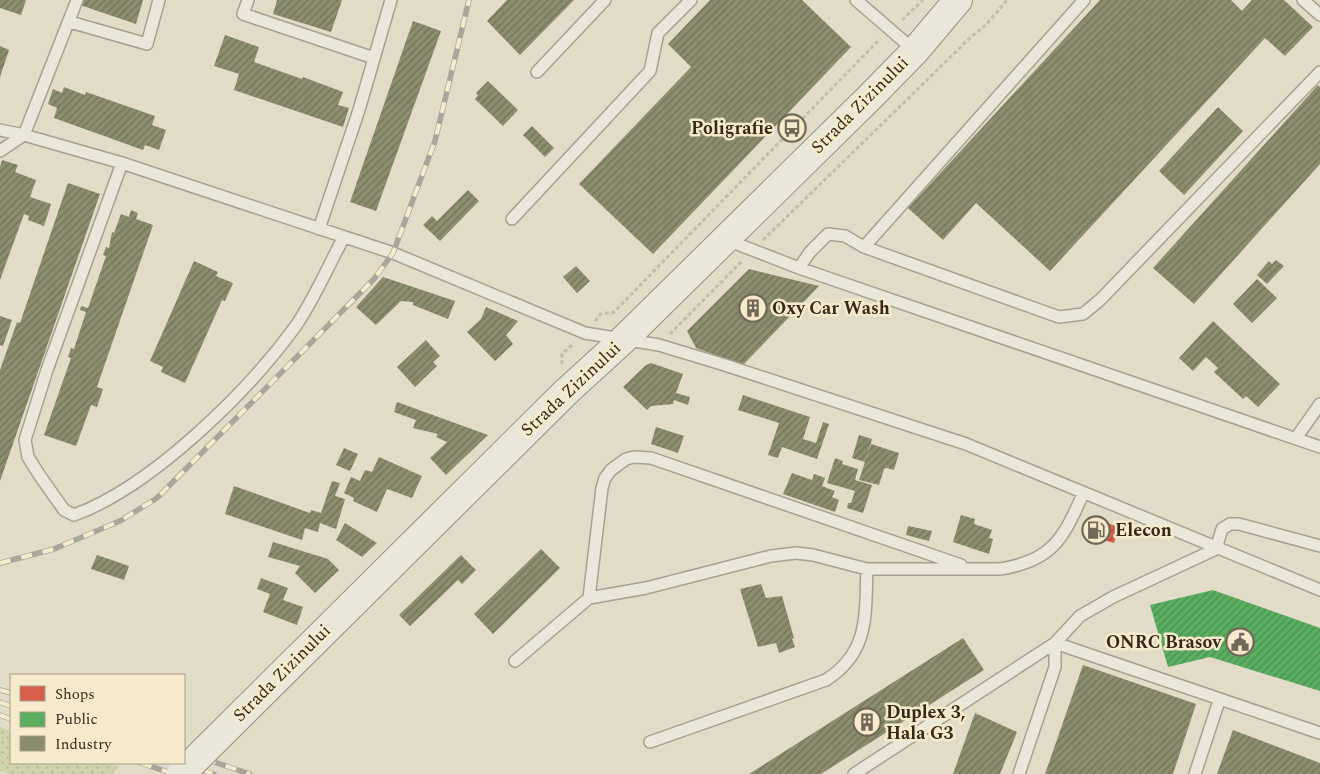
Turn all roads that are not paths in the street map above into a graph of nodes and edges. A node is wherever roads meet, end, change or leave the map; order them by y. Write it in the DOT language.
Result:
graph roads {
  1 [pos="77,0"];
  2 [pos="159,0"];
  3 [pos="248,0"];
  4 [pos="391,0"];
  5 [pos="605,0"];
  6 [pos="691,0"];
  7 [pos="856,0"];
  8 [pos="958,0"];
  9 [pos="1084,0"];
  10 [pos="1303,0"];
  11 [pos="1320,15"];
  12 [pos="70,22"];
  13 [pos="915,51"];
  14 [pos="374,58"];
  15 [pos="538,72"];
  16 [pos="1320,72"];
  17 [pos="0,130"];
  18 [pos="24,135"];
  19 [pos="0,151"];
  20 [pos="122,163"];
  21 [pos="512,219"];
  22 [pos="319,229"];
  23 [pos="344,237"];
  24 [pos="726,239"];
  25 [pos="864,247"];
  26 [pos="800,268"];
  27 [pos="624,340"];
  28 [pos="1320,404"];
  29 [pos="1296,438"];
  30 [pos="1320,447"];
  31 [pos="1083,494"];
  32 [pos="1320,546"];
  33 [pos="1216,549"];
  34 [pos="970,568"];
  35 [pos="867,569"];
  36 [pos="1320,590"];
  37 [pos="589,598"];
  38 [pos="1055,643"];
  39 [pos="515,661"];
  40 [pos="1219,701"];
  41 [pos="1320,733"];
  42 [pos="650,742"];
  43 [pos="181,774"];
  44 [pos="854,774"];
  45 [pos="1020,774"];
  46 [pos="1195,774"];
  1 -- 12 [label="lane"];
  2 -- 12 [label="lane"];
  3 -- 14 [label="lane"];
  4 -- 14 [label="lane"];
  5 -- 15 [label="lane"];
  6 -- 21 [label="lane"];
  7 -- 13 [label="lane"];
  8 -- 13 [label="main road, Strada Zizinului"];
  9 -- 25 [label="lane"];
  10 -- 11 [label="lane"];
  12 -- 18 [label="lane"];
  13 -- 24 [label="main road, Strada Zizinului"];
  14 -- 22 [label="lane"];
  16 -- 25 [label="lane"];
  17 -- 18 [label="lane"];
  18 -- 19 [label="lane"];
  18 -- 20 [label="lane"];
  20 -- 22 [label="lane"];
  20 -- 23 [label="lane"];
  22 -- 23 [label="lane"];
  23 -- 27 [label="lane"];
  24 -- 26 [label="lane"];
  24 -- 27 [label="main road, Strada Zizinului"];
  25 -- 26 [label="lane"];
  26 -- 29 [label="lane"];
  27 -- 31 [label="lane"];
  27 -- 43 [label="main road, Strada Zizinului, bridge"];
  28 -- 29 [label="lane"];
  29 -- 30 [label="lane"];
  31 -- 33 [label="lane"];
  31 -- 34 [label="lane"];
  32 -- 33 [label="lane"];
  33 -- 36 [label="lane"];
  33 -- 38 [label="lane"];
  34 -- 35 [label="lane"];
  34 -- 37 [label="lane"];
  35 -- 37 [label="lane"];
  35 -- 42 [label="lane"];
  37 -- 39 [label="lane"];
  38 -- 40 [label="lane"];
  38 -- 44 [label="lane"];
  38 -- 45 [label="lane"];
  40 -- 41 [label="lane"];
  40 -- 46 [label="lane"];
}
